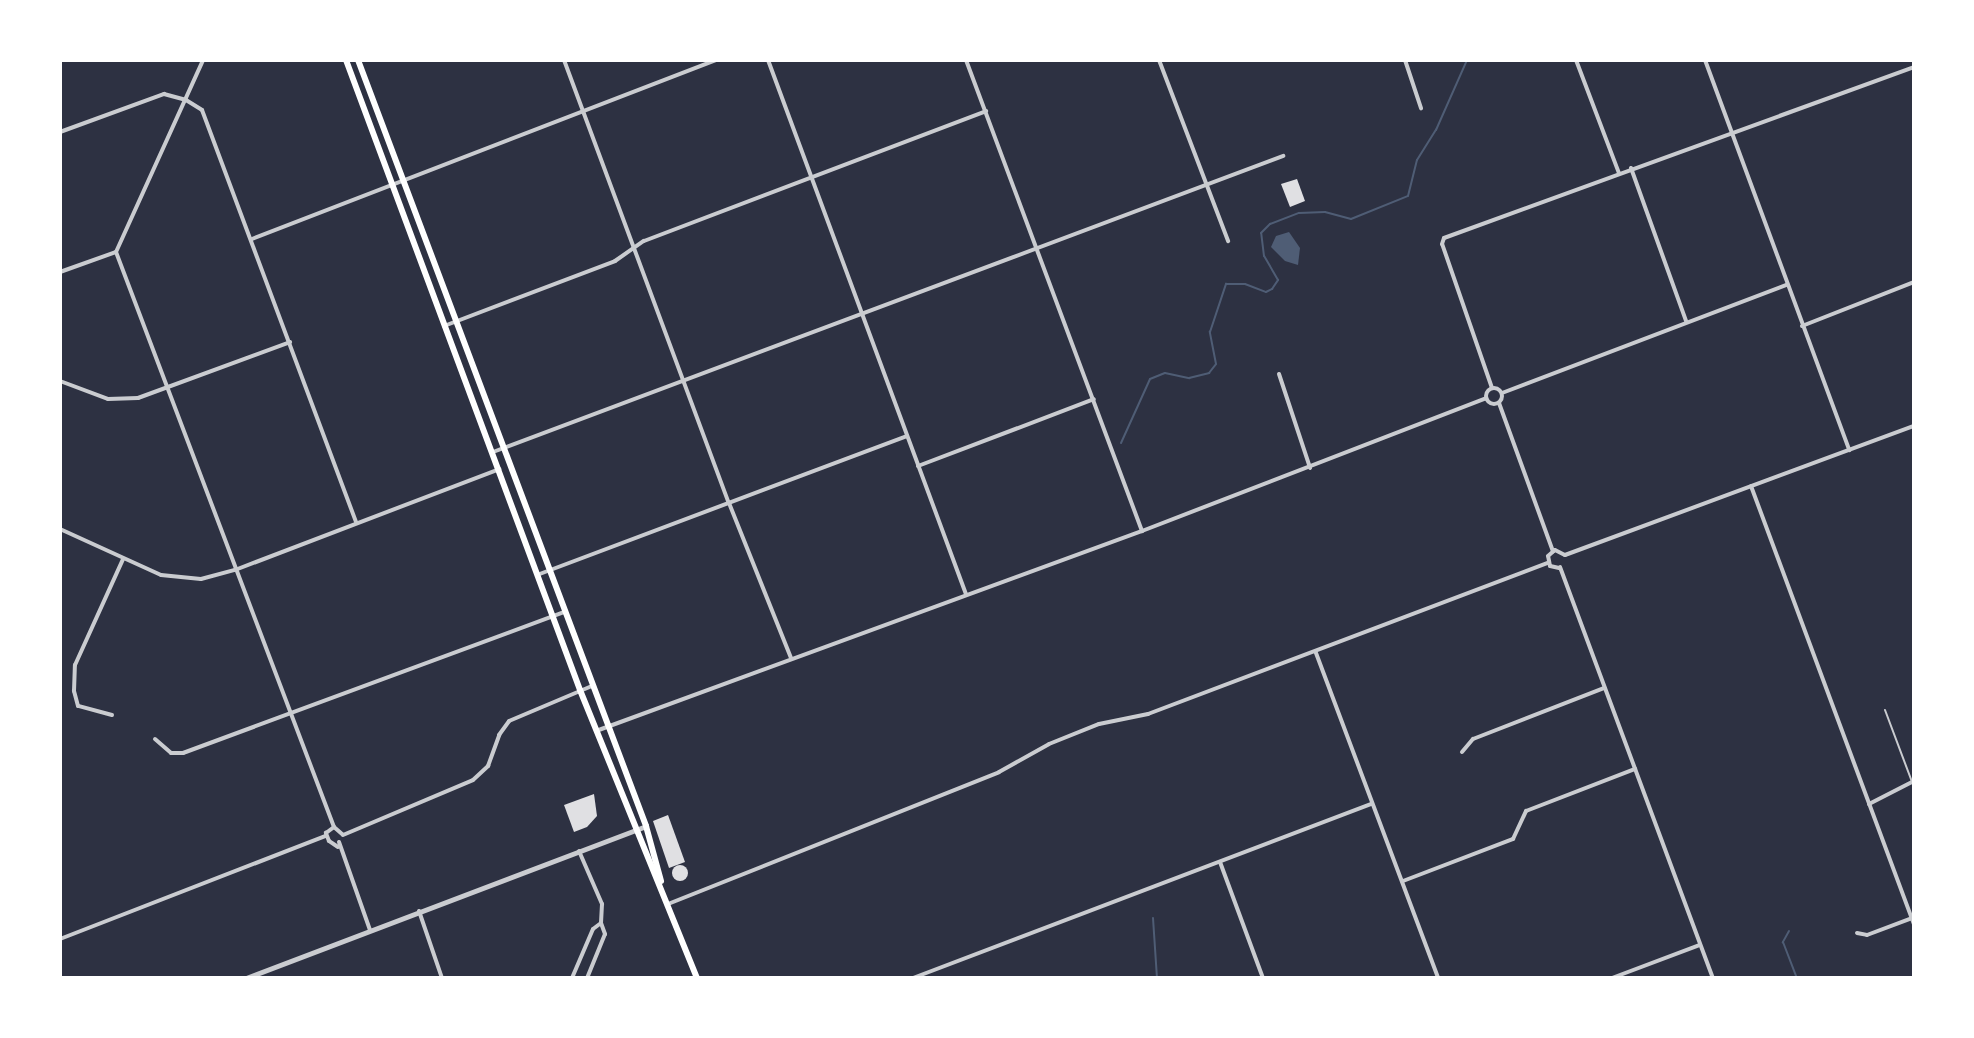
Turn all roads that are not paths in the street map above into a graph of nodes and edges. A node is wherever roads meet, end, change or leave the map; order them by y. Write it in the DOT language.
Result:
graph roads {
  1 [pos="203,60"];
  2 [pos="346,60"];
  3 [pos="358,60"];
  4 [pos="564,60"];
  5 [pos="716,60"];
  6 [pos="768,60"];
  7 [pos="966,60"];
  8 [pos="1159,60"];
  9 [pos="1405,60"];
  10 [pos="1576,60"];
  11 [pos="1705,60"];
  12 [pos="1914,67"];
  13 [pos="186,100"];
  14 [pos="1421,108"];
  15 [pos="583,110"];
  16 [pos="986,111"];
  17 [pos="60,132"];
  18 [pos="1733,135"];
  19 [pos="1283,156"];
  20 [pos="1631,168"];
  21 [pos="1619,173"];
  22 [pos="811,175"];
  23 [pos="403,178"];
  24 [pos="394,182"];
  25 [pos="1206,184"];
  26 [pos="252,239"];
  27 [pos="1228,241"];
  28 [pos="635,245"];
  29 [pos="1037,248"];
  30 [pos="116,252"];
  31 [pos="60,272"];
  32 [pos="1914,282"];
  33 [pos="1787,285"];
  34 [pos="864,316"];
  35 [pos="456,321"];
  36 [pos="1686,321"];
  37 [pos="444,326"];
  38 [pos="1802,326"];
  39 [pos="290,342"];
  40 [pos="1279,374"];
  41 [pos="60,381"];
  42 [pos="684,382"];
  43 [pos="167,388"];
  44 [pos="1492,388"];
  45 [pos="1502,393"];
  46 [pos="1486,398"];
  47 [pos="1094,399"];
  48 [pos="1499,403"];
  49 [pos="1914,426"];
  50 [pos="907,436"];
  51 [pos="505,447"];
  52 [pos="1849,450"];
  53 [pos="493,452"];
  54 [pos="918,466"];
  55 [pos="1310,468"];
  56 [pos="499,469"];
  57 [pos="1751,486"];
  58 [pos="729,503"];
  59 [pos="356,522"];
  60 [pos="60,529"];
  61 [pos="1142,531"];
  62 [pos="1553,551"];
  63 [pos="1565,555"];
  64 [pos="123,558"];
  65 [pos="1548,563"];
  66 [pos="1560,567"];
  67 [pos="235,570"];
  68 [pos="549,570"];
  69 [pos="537,575"];
  70 [pos="966,594"];
  71 [pos="564,612"];
  72 [pos="552,616"];
  73 [pos="1316,653"];
  74 [pos="791,658"];
  75 [pos="592,686"];
  76 [pos="1604,688"];
  77 [pos="580,690"];
  78 [pos="1885,710"];
  79 [pos="289,714"];
  80 [pos="112,715"];
  81 [pos="607,727"];
  82 [pos="596,731"];
  83 [pos="155,739"];
  84 [pos="1462,752"];
  85 [pos="1635,769"];
  86 [pos="1913,784"];
  87 [pos="1372,804"];
  88 [pos="1869,804"];
  89 [pos="646,826"];
  90 [pos="331,828"];
  91 [pos="634,830"];
  92 [pos="342,832"];
  93 [pos="332,840"];
  94 [pos="579,851"];
  95 [pos="1220,862"];
  96 [pos="1402,881"];
  97 [pos="668,904"];
  98 [pos="419,911"];
  99 [pos="1912,918"];
  100 [pos="601,923"];
  101 [pos="1914,925"];
  102 [pos="370,930"];
  103 [pos="1857,933"];
  104 [pos="60,939"];
  105 [pos="1700,945"];
  106 [pos="580,959"];
  107 [pos="593,965"];
  108 [pos="246,978"];
  109 [pos="442,978"];
  110 [pos="572,978"];
  111 [pos="587,978"];
  112 [pos="697,978"];
  113 [pos="913,978"];
  114 [pos="1263,978"];
  115 [pos="1438,978"];
  116 [pos="1612,978"];
  117 [pos="1713,978"];
  1 -- 13 [label="street"];
  2 -- 24 [label="main road"];
  3 -- 23 [label="main road"];
  4 -- 15 [label="street"];
  5 -- 15 [label="street"];
  6 -- 22 [label="street"];
  7 -- 16 [label="street"];
  8 -- 25 [label="street"];
  9 -- 14 [label="street"];
  10 -- 21 [label="street"];
  11 -- 18 [label="street"];
  12 -- 18 [label="street"];
  13 -- 17 [label="street"];
  13 -- 26 [label="street"];
  13 -- 30 [label="street"];
  15 -- 23 [label="street"];
  15 -- 28 [label="street"];
  16 -- 22 [label="street"];
  16 -- 29 [label="street"];
  18 -- 20 [label="street"];
  18 -- 33 [label="street"];
  19 -- 25 [label="street"];
  20 -- 21 [label="street"];
  20 -- 36 [label="street"];
  21 -- 44 [label="street"];
  22 -- 28 [label="street"];
  22 -- 34 [label="street"];
  23 -- 24 [label="street"];
  23 -- 35 [label="main road"];
  24 -- 26 [label="street"];
  24 -- 37 [label="main road"];
  25 -- 27 [label="street"];
  25 -- 29 [label="street"];
  26 -- 39 [label="street"];
  28 -- 35 [label="street"];
  28 -- 42 [label="street"];
  29 -- 34 [label="street"];
  29 -- 47 [label="street"];
  30 -- 31 [label="street"];
  30 -- 43 [label="street"];
  32 -- 38 [label="street"];
  33 -- 36 [label="street"];
  33 -- 38 [label="street"];
  34 -- 42 [label="street"];
  34 -- 50 [label="street"];
  35 -- 37 [label="street"];
  35 -- 51 [label="main road"];
  36 -- 45 [label="street"];
  37 -- 53 [label="main road"];
  38 -- 52 [label="street"];
  39 -- 43 [label="street"];
  39 -- 59 [label="street"];
  40 -- 55 [label="street"];
  41 -- 43 [label="street"];
  42 -- 51 [label="street"];
  42 -- 58 [label="street"];
  43 -- 67 [label="street"];
  44 -- 45 [label="street"];
  44 -- 46 [label="street"];
  45 -- 48 [label="street"];
  46 -- 48 [label="street"];
  46 -- 55 [label="street"];
  47 -- 54 [label="street"];
  47 -- 61 [label="street"];
  48 -- 62 [label="street"];
  49 -- 52 [label="street"];
  50 -- 54 [label="street"];
  50 -- 58 [label="street"];
  51 -- 53 [label="street"];
  51 -- 68 [label="main road"];
  52 -- 57 [label="street"];
  53 -- 56 [label="main road"];
  54 -- 70 [label="street"];
  55 -- 61 [label="street"];
  56 -- 59 [label="street"];
  56 -- 69 [label="main road"];
  57 -- 63 [label="street"];
  57 -- 88 [label="street"];
  58 -- 68 [label="street"];
  58 -- 74 [label="street"];
  59 -- 67 [label="street"];
  60 -- 64 [label="street"];
  61 -- 70 [label="street"];
  62 -- 63 [label="street"];
  62 -- 65 [label="street"];
  63 -- 66 [label="street"];
  64 -- 67 [label="street"];
  64 -- 80 [label="street"];
  65 -- 66 [label="street"];
  65 -- 73 [label="street"];
  66 -- 76 [label="street"];
  67 -- 79 [label="street"];
  68 -- 69 [label="street"];
  68 -- 71 [label="main road"];
  69 -- 72 [label="main road"];
  70 -- 74 [label="street"];
  71 -- 72 [label="street"];
  71 -- 75 [label="main road"];
  72 -- 77 [label="main road"];
  72 -- 79 [label="street"];
  73 -- 87 [label="street"];
  73 -- 97 [label="street"];
  74 -- 81 [label="street"];
  75 -- 77 [label="street"];
  75 -- 81 [label="main road"];
  76 -- 84 [label="street"];
  76 -- 85 [label="street"];
  77 -- 82 [label="main road"];
  77 -- 92 [label="street"];
  78 -- 86 [label="lane"];
  79 -- 83 [label="street"];
  79 -- 90 [label="street"];
  81 -- 82 [label="street"];
  81 -- 89 [label="main road"];
  82 -- 91 [label="main road"];
  85 -- 96 [label="street"];
  85 -- 105 [label="street"];
  86 -- 88 [label="street"];
  87 -- 95 [label="street"];
  87 -- 96 [label="street"];
  88 -- 99 [label="street"];
  89 -- 91 [label="street"];
  89 -- 97 [label="main road"];
  90 -- 92 [label="street"];
  90 -- 93 [label="street"];
  91 -- 94 [label="street"];
  91 -- 97 [label="main road"];
  92 -- 93 [label="street"];
  93 -- 102 [label="street"];
  93 -- 104 [label="street"];
  94 -- 98 [label="street"];
  94 -- 100 [label="street"];
  95 -- 113 [label="street"];
  95 -- 114 [label="street"];
  96 -- 115 [label="street"];
  97 -- 112 [label="main road"];
  98 -- 102 [label="street"];
  98 -- 109 [label="street"];
  99 -- 101 [label="street"];
  99 -- 103 [label="street"];
  100 -- 106 [label="street"];
  100 -- 107 [label="street"];
  102 -- 108 [label="street"];
  105 -- 116 [label="street"];
  105 -- 117 [label="street"];
  106 -- 107 [label="street"];
  106 -- 110 [label="street"];
  107 -- 111 [label="street"];
}
